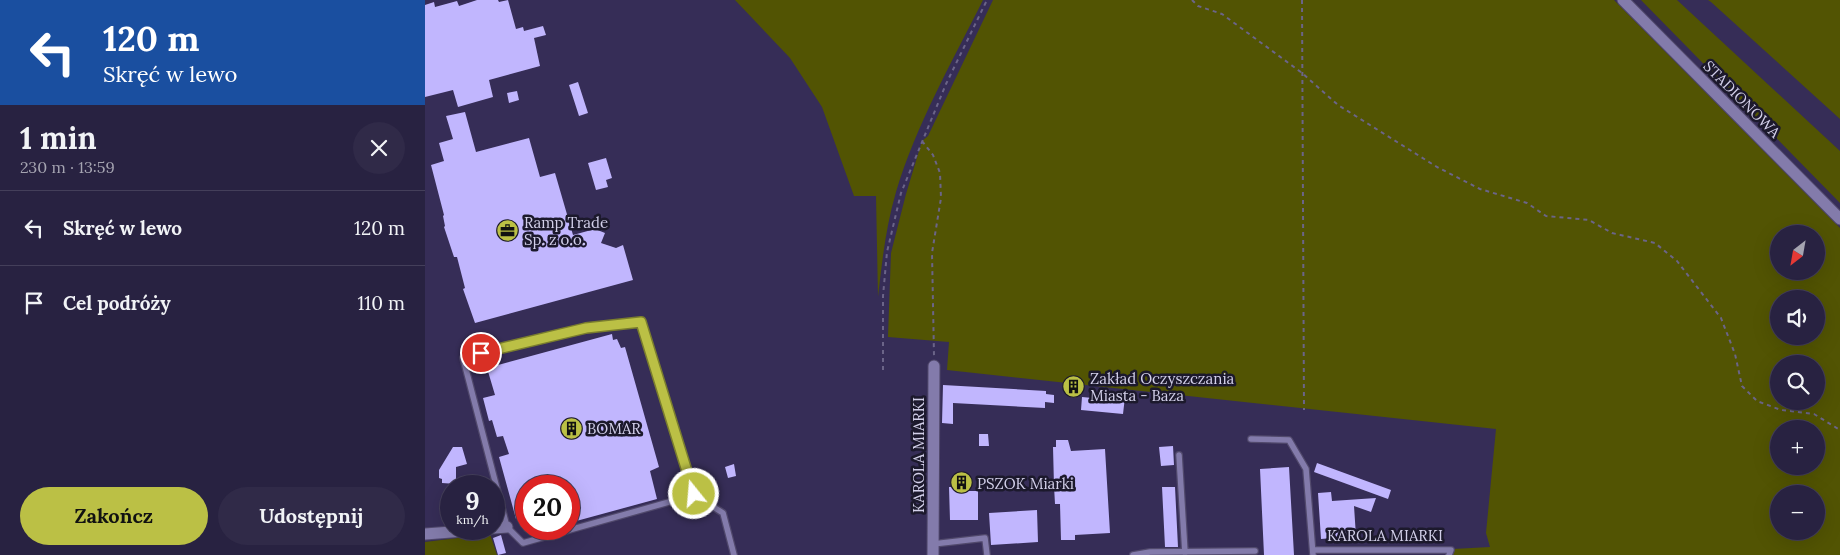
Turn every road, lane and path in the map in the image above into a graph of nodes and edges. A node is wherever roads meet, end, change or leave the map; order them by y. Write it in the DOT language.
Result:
graph roads {
  1 [pos="987,0"];
  2 [pos="1192,0"];
  3 [pos="1302,0"];
  4 [pos="1623,0"];
  5 [pos="1302,73"];
  6 [pos="922,141"];
  7 [pos="1840,219"];
  8 [pos="934,366"];
  9 [pos="883,370"];
  10 [pos="1304,410"];
  11 [pos="1840,430"];
  12 [pos="1251,439"];
  13 [pos="1179,455"];
  14 [pos="694,494"];
  15 [pos="507,527"];
  16 [pos="440,533"];
  17 [pos="425,534"];
  18 [pos="933,549"];
  19 [pos="1255,551"];
  20 [pos="1313,552"];
  21 [pos="1185,553"];
  22 [pos="734,555"];
  23 [pos="987,555"];
  24 [pos="1133,555"];
  25 [pos="1449,555"];
  1 -- 6 [label="path"];
  2 -- 5 [label="path"];
  3 -- 5 [label="path"];
  4 -- 7 [label="street, STADIONOWA"];
  5 -- 10 [label="path"];
  5 -- 11 [label="path"];
  6 -- 8 [label="path"];
  6 -- 9 [label="path"];
  8 -- 18 [label="street, KAROLA MIARKI"];
  12 -- 20 [label="lane, KAROLA MIARKI"];
  13 -- 21 [label="lane"];
  14 -- 15 [label="lane"];
  14 -- 15 [label="lane"];
  14 -- 22 [label="lane"];
  16 -- 17 [label="street"];
  18 -- 23 [label="lane, KAROLA MIARKI"];
  19 -- 21 [label="lane"];
  20 -- 25 [label="lane, KAROLA MIARKI"];
  21 -- 24 [label="lane"];
}
